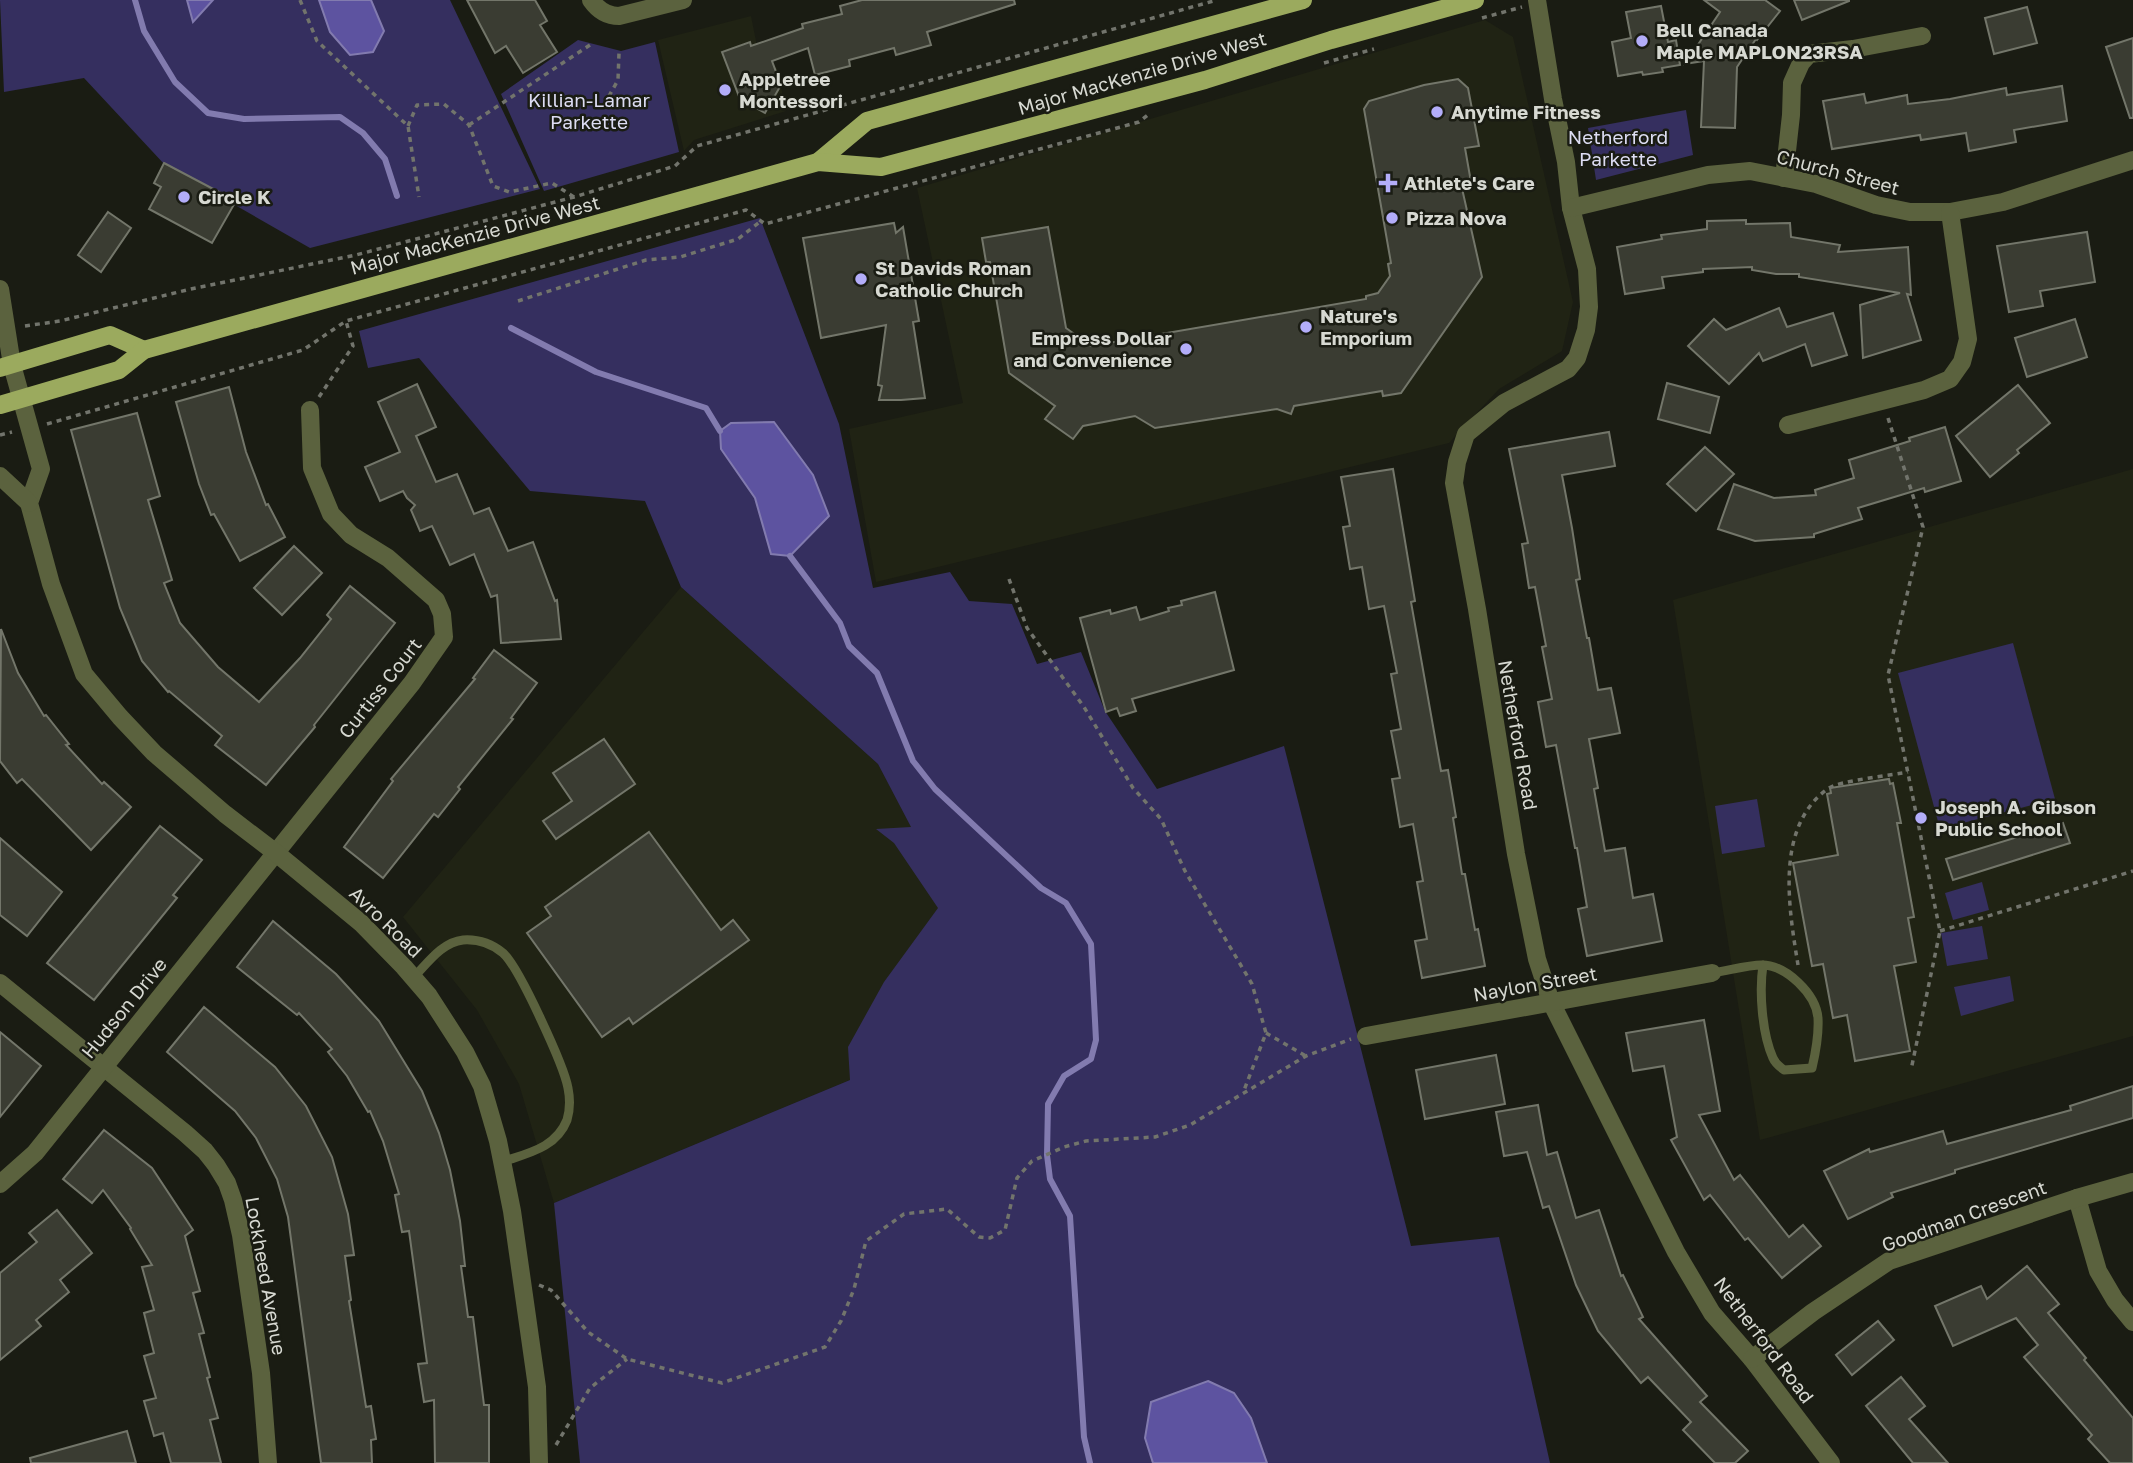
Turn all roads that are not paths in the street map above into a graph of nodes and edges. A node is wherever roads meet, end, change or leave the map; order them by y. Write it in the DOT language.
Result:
graph roads {
  1 [pos="591,0"];
  2 [pos="683,0"];
  3 [pos="1303,0"];
  4 [pos="1475,0"];
  5 [pos="1537,0"];
  6 [pos="1922,36"];
  7 [pos="2133,160"];
  8 [pos="818,162"];
  9 [pos="1784,178"];
  10 [pos="1571,208"];
  11 [pos="1951,212"];
  12 [pos="0,289"];
  13 [pos="144,350"];
  14 [pos="6,366"];
  15 [pos="20,398"];
  16 [pos="0,405"];
  17 [pos="310,410"];
  18 [pos="1788,425"];
  19 [pos="0,476"];
  20 [pos="29,503"];
  21 [pos="276,853"];
  22 [pos="1762,965"];
  23 [pos="1712,973"];
  24 [pos="413,978"];
  25 [pos="0,983"];
  26 [pos="1551,1002"];
  27 [pos="1366,1036"];
  28 [pos="103,1068"];
  29 [pos="502,1162"];
  30 [pos="2133,1182"];
  31 [pos="0,1184"];
  32 [pos="2077,1198"];
  33 [pos="2133,1322"];
  34 [pos="1752,1359"];
  35 [pos="545,1458"];
  36 [pos="1825,1461"];
  37 [pos="268,1463"];
  1 -- 2 [label="street"];
  3 -- 8 [label="main road, Major MacKenzie Drive West"];
  4 -- 8 [label="main road, Major MacKenzie Drive West"];
  5 -- 10 [label="street, Netherford Road"];
  6 -- 9 [label="street"];
  7 -- 11 [label="street, Church Street"];
  8 -- 13 [label="main road, Major MacKenzie Drive West"];
  9 -- 10 [label="street, Church Street"];
  9 -- 11 [label="street, Church Street"];
  10 -- 26 [label="street, Netherford Road"];
  11 -- 18 [label="street"];
  12 -- 14 [label="street"];
  13 -- 14 [label="main road"];
  13 -- 15 [label="main road, Major MacKenzie Drive West"];
  14 -- 15 [label="street"];
  15 -- 16 [label="main road, Major MacKenzie Drive West"];
  15 -- 20 [label="street"];
  17 -- 21 [label="street, Curtiss Court"];
  19 -- 20 [label="street"];
  20 -- 21 [label="street, Avro Road"];
  21 -- 24 [label="street, Avro Road"];
  21 -- 28 [label="street, Hudson Drive"];
  22 -- 22 [label="lane"];
  22 -- 23 [label="lane"];
  23 -- 26 [label="street, Naylon Street"];
  24 -- 29 [label="street, Avro Road"];
  24 -- 29 [label="lane"];
  25 -- 28 [label="street, Lockheed Avenue"];
  26 -- 27 [label="street, Naylon Street"];
  26 -- 34 [label="street, Netherford Road"];
  28 -- 31 [label="street, Hudson Drive"];
  28 -- 37 [label="street, Lockheed Avenue"];
  29 -- 35 [label="street, Avro Road"];
  30 -- 32 [label="street, Goodman Crescent"];
  32 -- 33 [label="street"];
  32 -- 34 [label="street, Goodman Crescent"];
  34 -- 36 [label="street, Netherford Road"];
}
